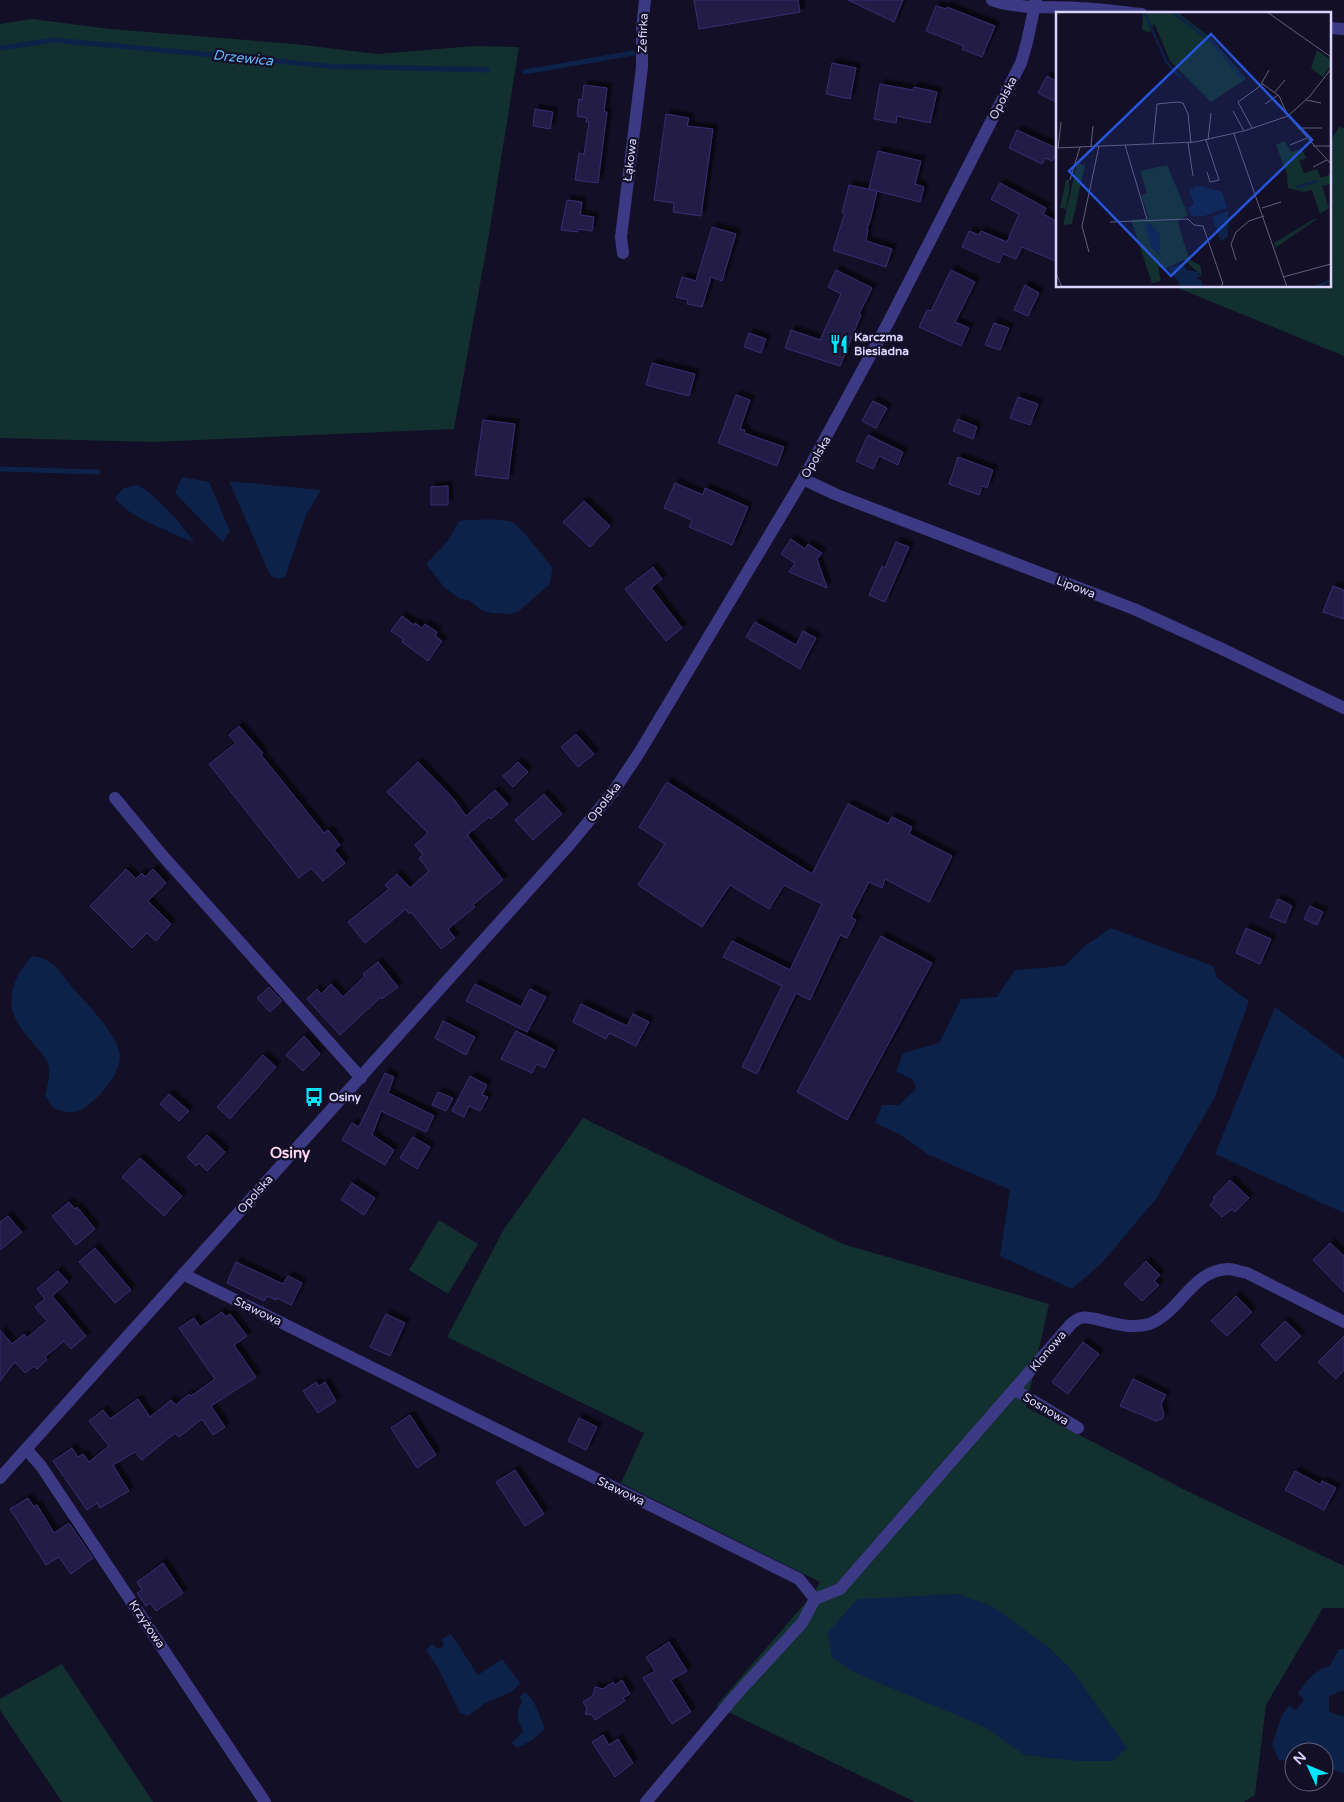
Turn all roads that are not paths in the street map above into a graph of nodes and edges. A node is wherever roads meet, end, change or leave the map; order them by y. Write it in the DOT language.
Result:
graph roads {
  1 [pos="645,0"];
  2 [pos="992,0"];
  3 [pos="1035,4"];
  4 [pos="1121,12"];
  5 [pos="642,67"];
  6 [pos="623,253"];
  7 [pos="804,480"];
  8 [pos="1344,708"];
  9 [pos="115,798"];
  10 [pos="361,1078"];
  11 [pos="183,1274"];
  12 [pos="1344,1322"];
  13 [pos="1015,1390"];
  14 [pos="1078,1428"];
  15 [pos="26,1449"];
  16 [pos="0,1478"];
  17 [pos="815,1599"];
  18 [pos="265,1802"];
  19 [pos="646,1802"];
  1 -- 5 [label="street, Zefirka"];
  2 -- 3 [label="street"];
  3 -- 4 [label="street"];
  3 -- 7 [label="street, Opolska"];
  5 -- 6 [label="street, Łąkowa"];
  7 -- 8 [label="street, Lipowa"];
  7 -- 10 [label="street, Opolska"];
  9 -- 10 [label="street"];
  10 -- 11 [label="street, Opolska"];
  11 -- 15 [label="street, Opolska"];
  11 -- 17 [label="street, Stawowa"];
  12 -- 13 [label="street, Klonowa"];
  13 -- 14 [label="street, Sosnowa"];
  13 -- 17 [label="street, Klonowa"];
  15 -- 16 [label="street, Opolska"];
  15 -- 18 [label="street, Krzyżowa"];
  17 -- 19 [label="street"];
}
